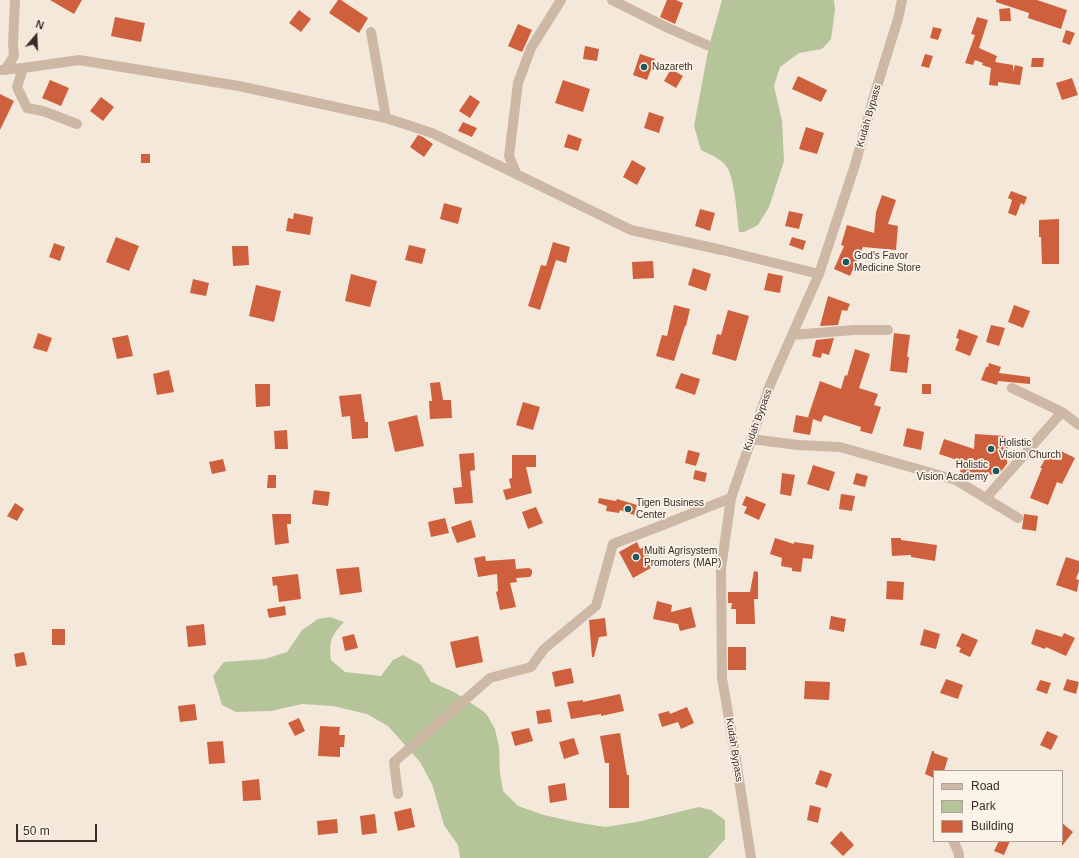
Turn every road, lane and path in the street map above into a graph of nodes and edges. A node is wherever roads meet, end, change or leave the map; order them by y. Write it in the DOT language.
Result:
graph roads {
  1 [pos="15,0"];
  2 [pos="561,0"];
  3 [pos="612,0"];
  4 [pos="902,0"];
  5 [pos="371,32"];
  6 [pos="707,45"];
  7 [pos="23,68"];
  8 [pos="3,70"];
  9 [pos="386,118"];
  10 [pos="77,124"];
  11 [pos="516,173"];
  12 [pos="819,274"];
  13 [pos="888,330"];
  14 [pos="792,335"];
  15 [pos="1012,388"];
  16 [pos="1062,412"];
  17 [pos="1079,425"];
  18 [pos="751,439"];
  19 [pos="731,498"];
  20 [pos="986,498"];
  21 [pos="1018,518"];
  22 [pos="398,794"];
  23 [pos="954,842"];
  24 [pos="750,858"];
  25 [pos="959,858"];
  1 -- 8 [label="street"];
  2 -- 11 [label="street"];
  3 -- 6 [label="street"];
  4 -- 12 [label="street, Kudah Bypass"];
  5 -- 9 [label="street"];
  7 -- 8 [label="street"];
  7 -- 9 [label="street"];
  7 -- 10 [label="street"];
  9 -- 11 [label="street"];
  11 -- 12 [label="street"];
  12 -- 14 [label="street, Kudah Bypass"];
  13 -- 14 [label="street"];
  14 -- 18 [label="street, Kudah Bypass"];
  15 -- 16 [label="street"];
  16 -- 17 [label="street"];
  16 -- 20 [label="street"];
  18 -- 19 [label="street, Kudah Bypass"];
  18 -- 20 [label="street"];
  19 -- 22 [label="street"];
  19 -- 24 [label="street, Kudah Bypass"];
  20 -- 21 [label="street"];
  23 -- 25 [label="street"];
}
